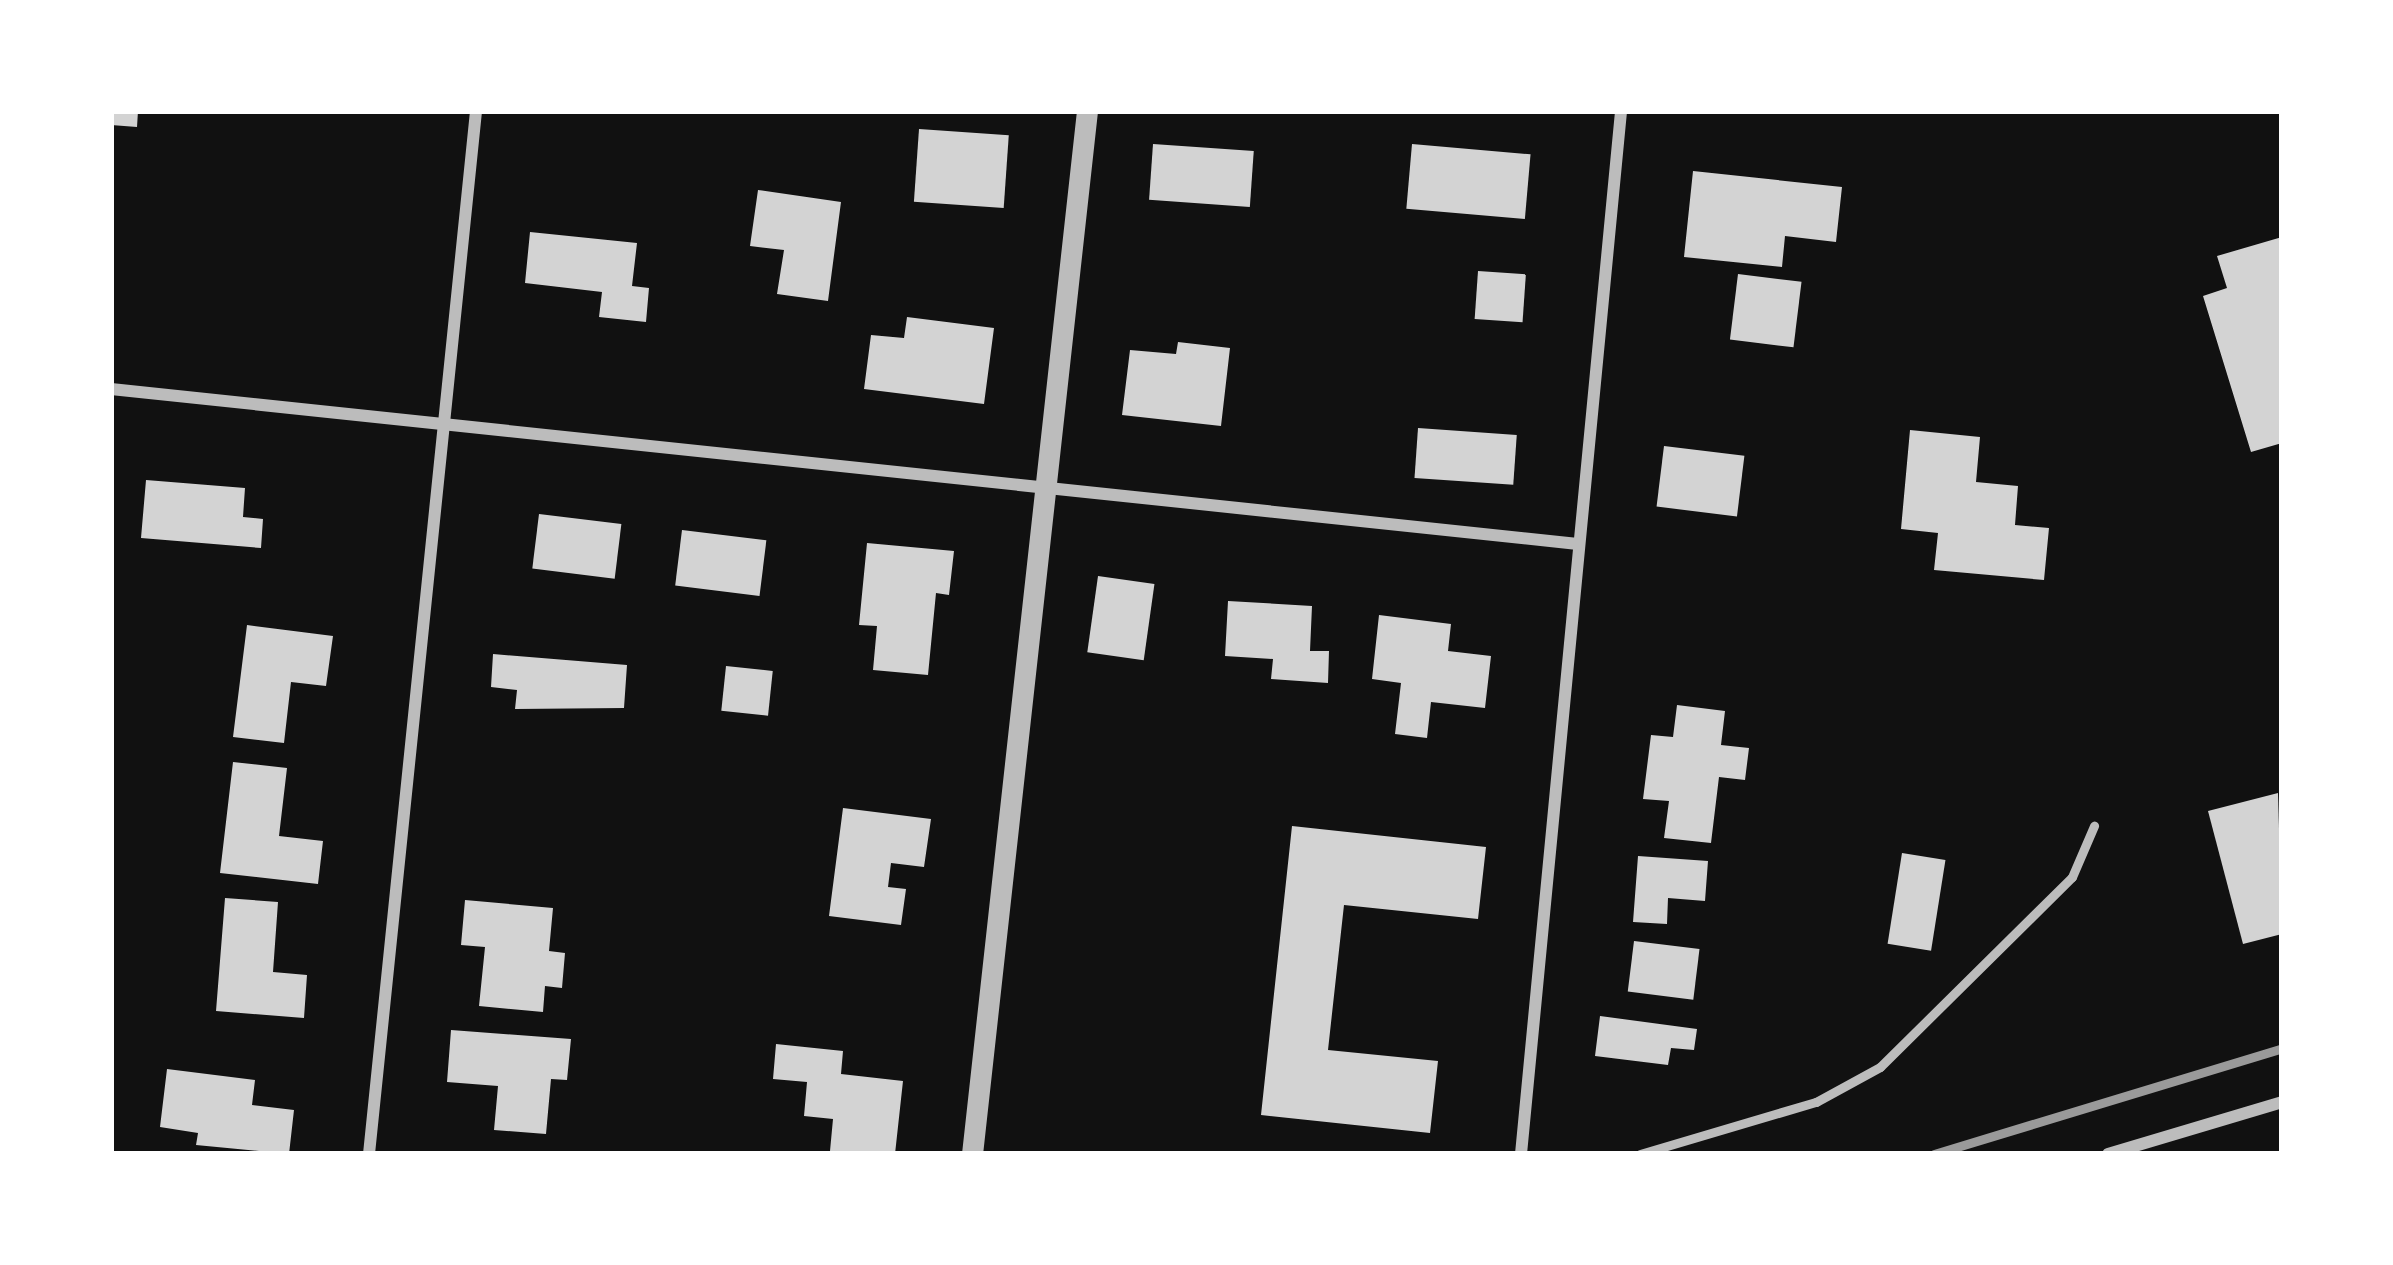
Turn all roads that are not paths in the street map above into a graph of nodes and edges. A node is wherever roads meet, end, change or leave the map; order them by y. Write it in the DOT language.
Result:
graph roads {
  1 [pos="476,111"];
  2 [pos="1087,111"];
  3 [pos="1622,111"];
  4 [pos="111,389"];
  5 [pos="444,426"];
  6 [pos="1044,495"];
  7 [pos="1578,544"];
  8 [pos="2094,826"];
  9 [pos="2282,1102"];
  10 [pos="370,1154"];
  11 [pos="972,1154"];
  12 [pos="1521,1154"];
  13 [pos="1640,1154"];
  14 [pos="2108,1154"];
  1 -- 5 [label="street"];
  2 -- 6 [label="street"];
  3 -- 7 [label="street"];
  4 -- 5 [label="street"];
  5 -- 6 [label="street"];
  5 -- 10 [label="street"];
  6 -- 7 [label="street"];
  6 -- 11 [label="street"];
  7 -- 12 [label="street"];
  8 -- 13 [label="lane"];
  9 -- 14 [label="street"];
}
